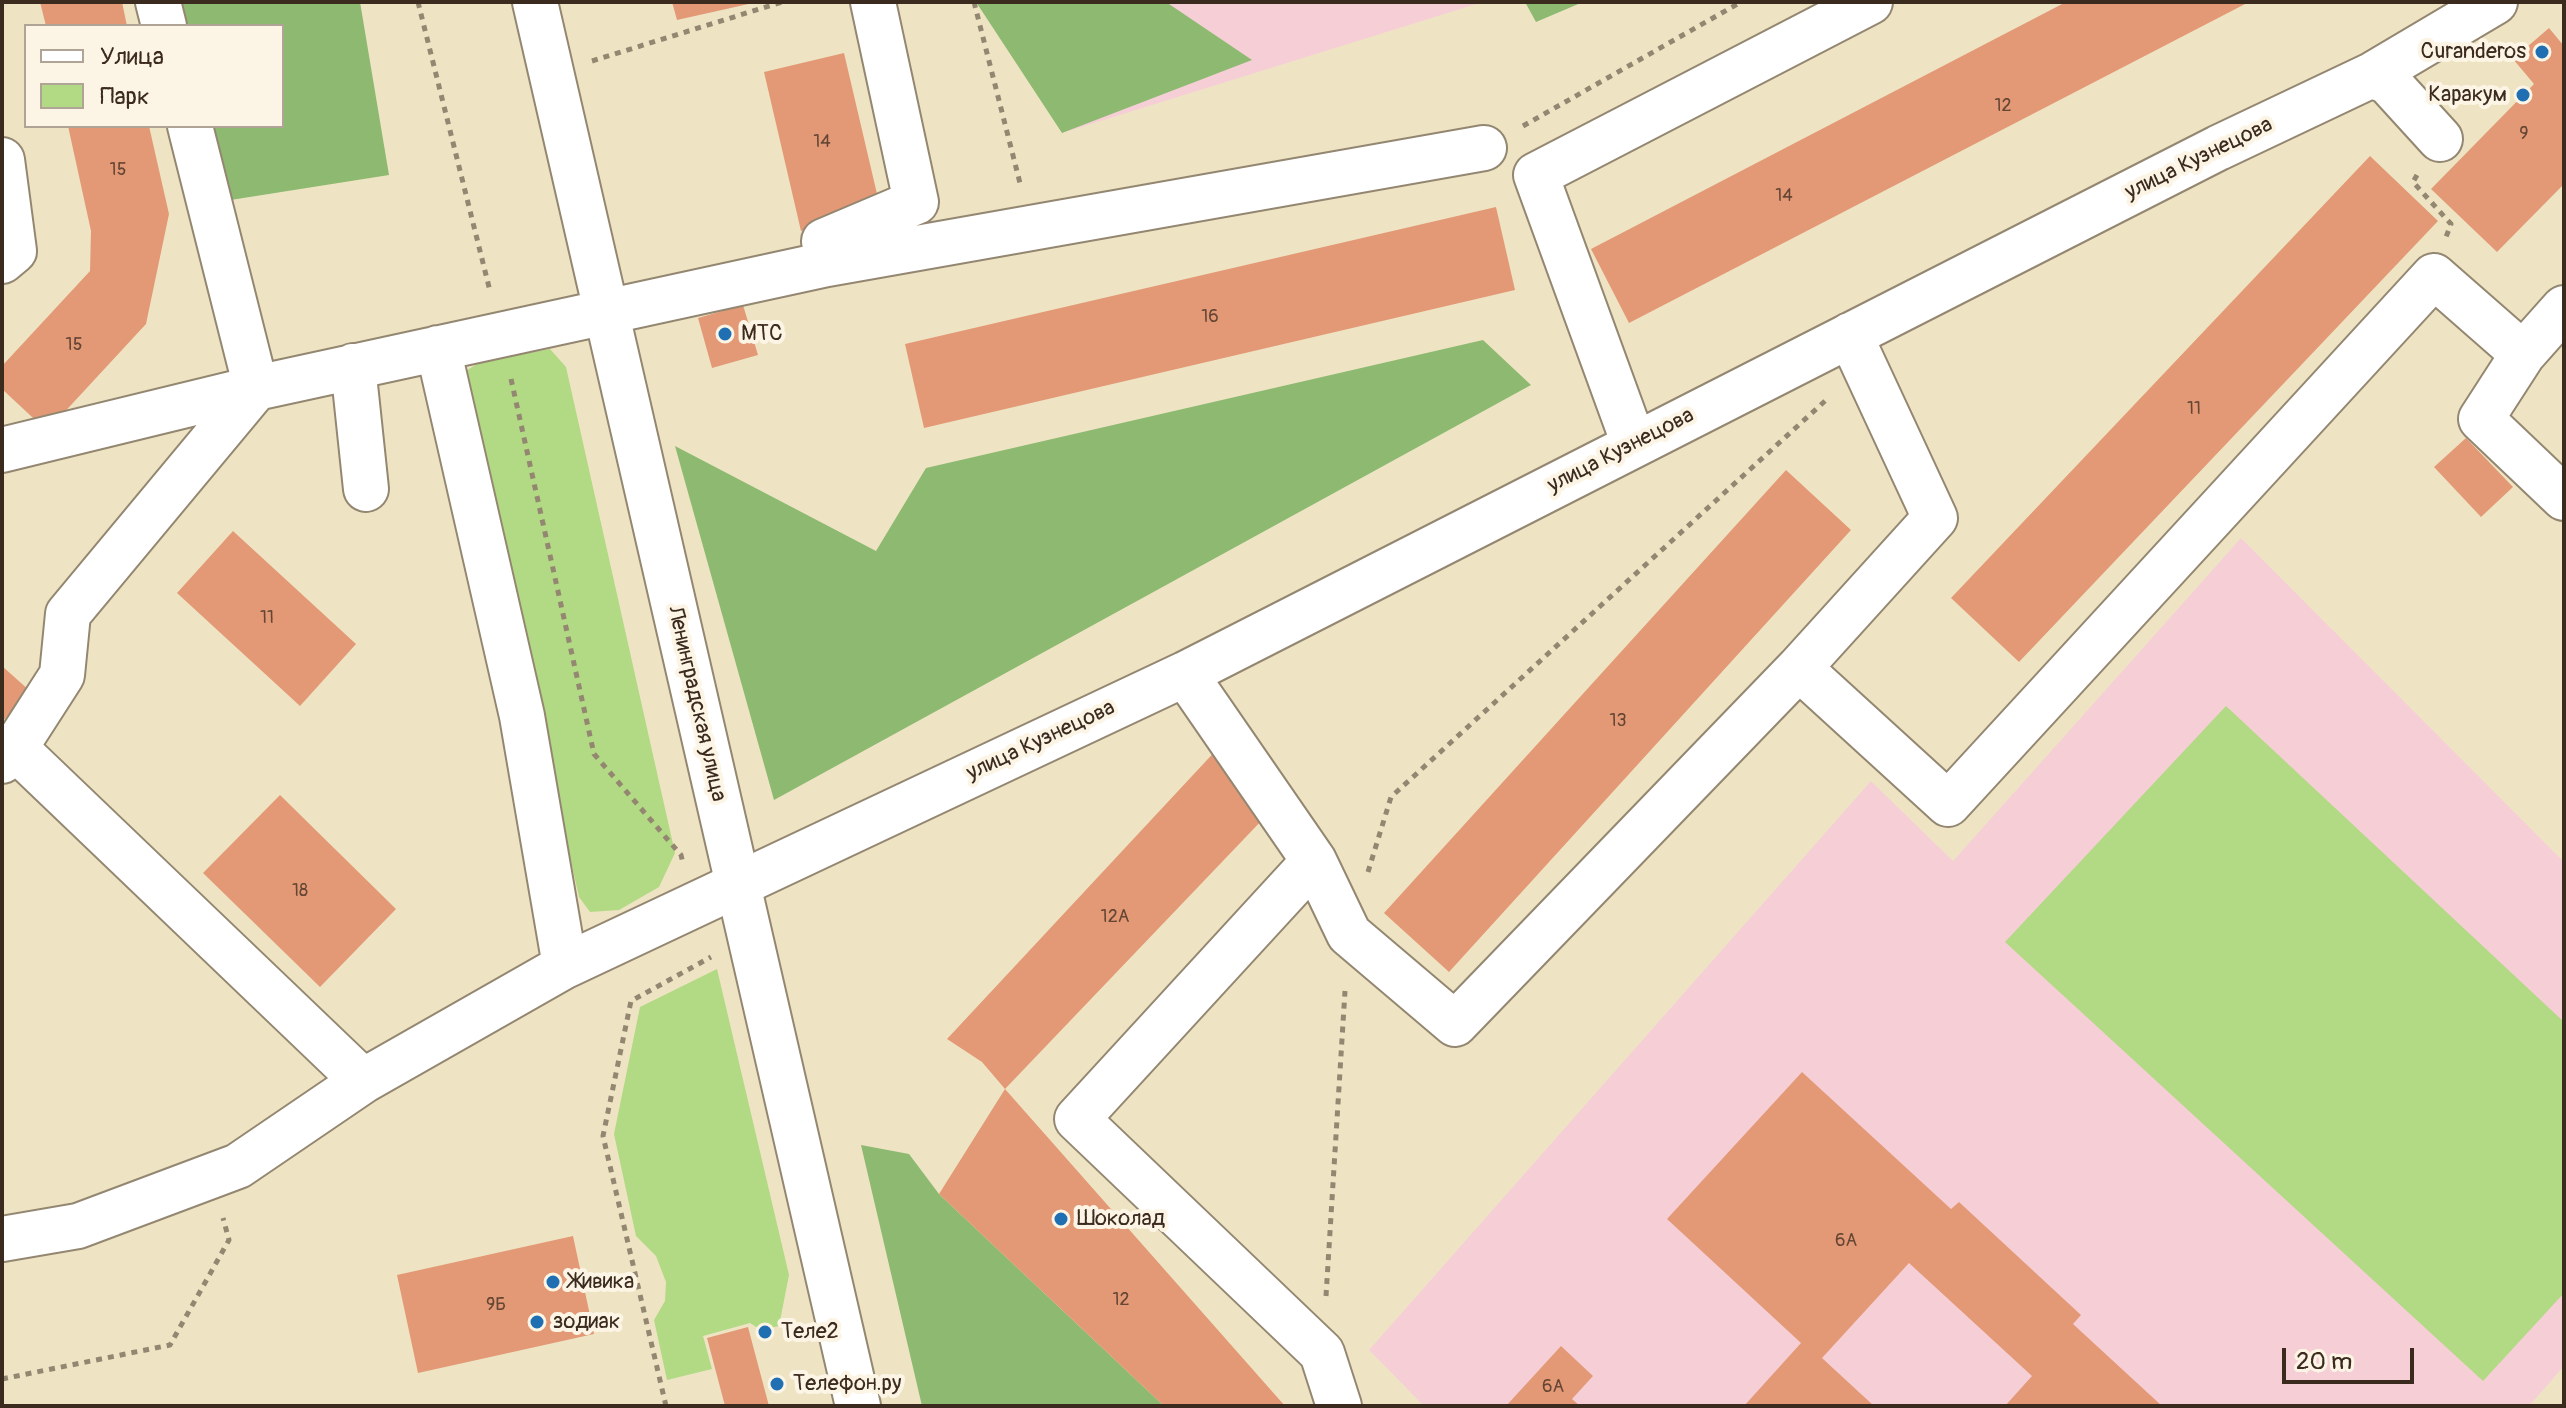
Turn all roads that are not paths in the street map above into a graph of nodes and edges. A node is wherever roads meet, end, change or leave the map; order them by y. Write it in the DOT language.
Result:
graph roads {
  1 [pos="158,2"];
  2 [pos="535,2"];
  3 [pos="873,2"];
  4 [pos="1870,2"];
  5 [pos="2495,2"];
  6 [pos="164,24"];
  7 [pos="2372,75"];
  8 [pos="191,128"];
  9 [pos="2440,139"];
  10 [pos="1484,148"];
  11 [pos="2,160"];
  12 [pos="2,261"];
  13 [pos="827,264"];
  14 [pos="2564,308"];
  15 [pos="606,311"];
  16 [pos="438,348"];
  17 [pos="1857,350"];
  18 [pos="2523,354"];
  19 [pos="353,366"];
  20 [pos="256,388"];
  21 [pos="1634,444"];
  22 [pos="2,450"];
  23 [pos="366,489"];
  24 [pos="2564,498"];
  25 [pos="1799,668"];
  26 [pos="1185,674"];
  27 [pos="8,755"];
  28 [pos="1314,861"];
  29 [pos="737,883"];
  30 [pos="565,966"];
  31 [pos="363,1081"];
  32 [pos="2,1239"];
  33 [pos="858,1406"];
  34 [pos="1339,1406"];
  1 -- 6 [label="street"];
  2 -- 15 [label="street, Ленинградская улица"];
  3 -- 13 [label="street"];
  4 -- 21 [label="street"];
  5 -- 7 [label="street, улица Кузнецова"];
  7 -- 9 [label="street"];
  7 -- 17 [label="street, улица Кузнецова"];
  8 -- 20 [label="street"];
  10 -- 13 [label="street"];
  11 -- 12 [label="street"];
  13 -- 15 [label="street"];
  14 -- 18 [label="street"];
  15 -- 16 [label="street"];
  15 -- 29 [label="street, Ленинградская улица"];
  16 -- 19 [label="street"];
  16 -- 30 [label="street"];
  17 -- 21 [label="street, улица Кузнецова"];
  17 -- 25 [label="street"];
  18 -- 24 [label="street"];
  18 -- 25 [label="street"];
  19 -- 20 [label="street"];
  19 -- 23 [label="street"];
  20 -- 22 [label="street"];
  20 -- 27 [label="street"];
  21 -- 26 [label="street, улица Кузнецова"];
  25 -- 28 [label="street"];
  26 -- 28 [label="street"];
  26 -- 29 [label="street, улица Кузнецова"];
  27 -- 31 [label="street"];
  28 -- 34 [label="street"];
  29 -- 30 [label="street, улица Кузнецова"];
  29 -- 33 [label="street, Ленинградская улица"];
  30 -- 31 [label="street, улица Кузнецова"];
  31 -- 32 [label="street, улица Кузнецова"];
}
